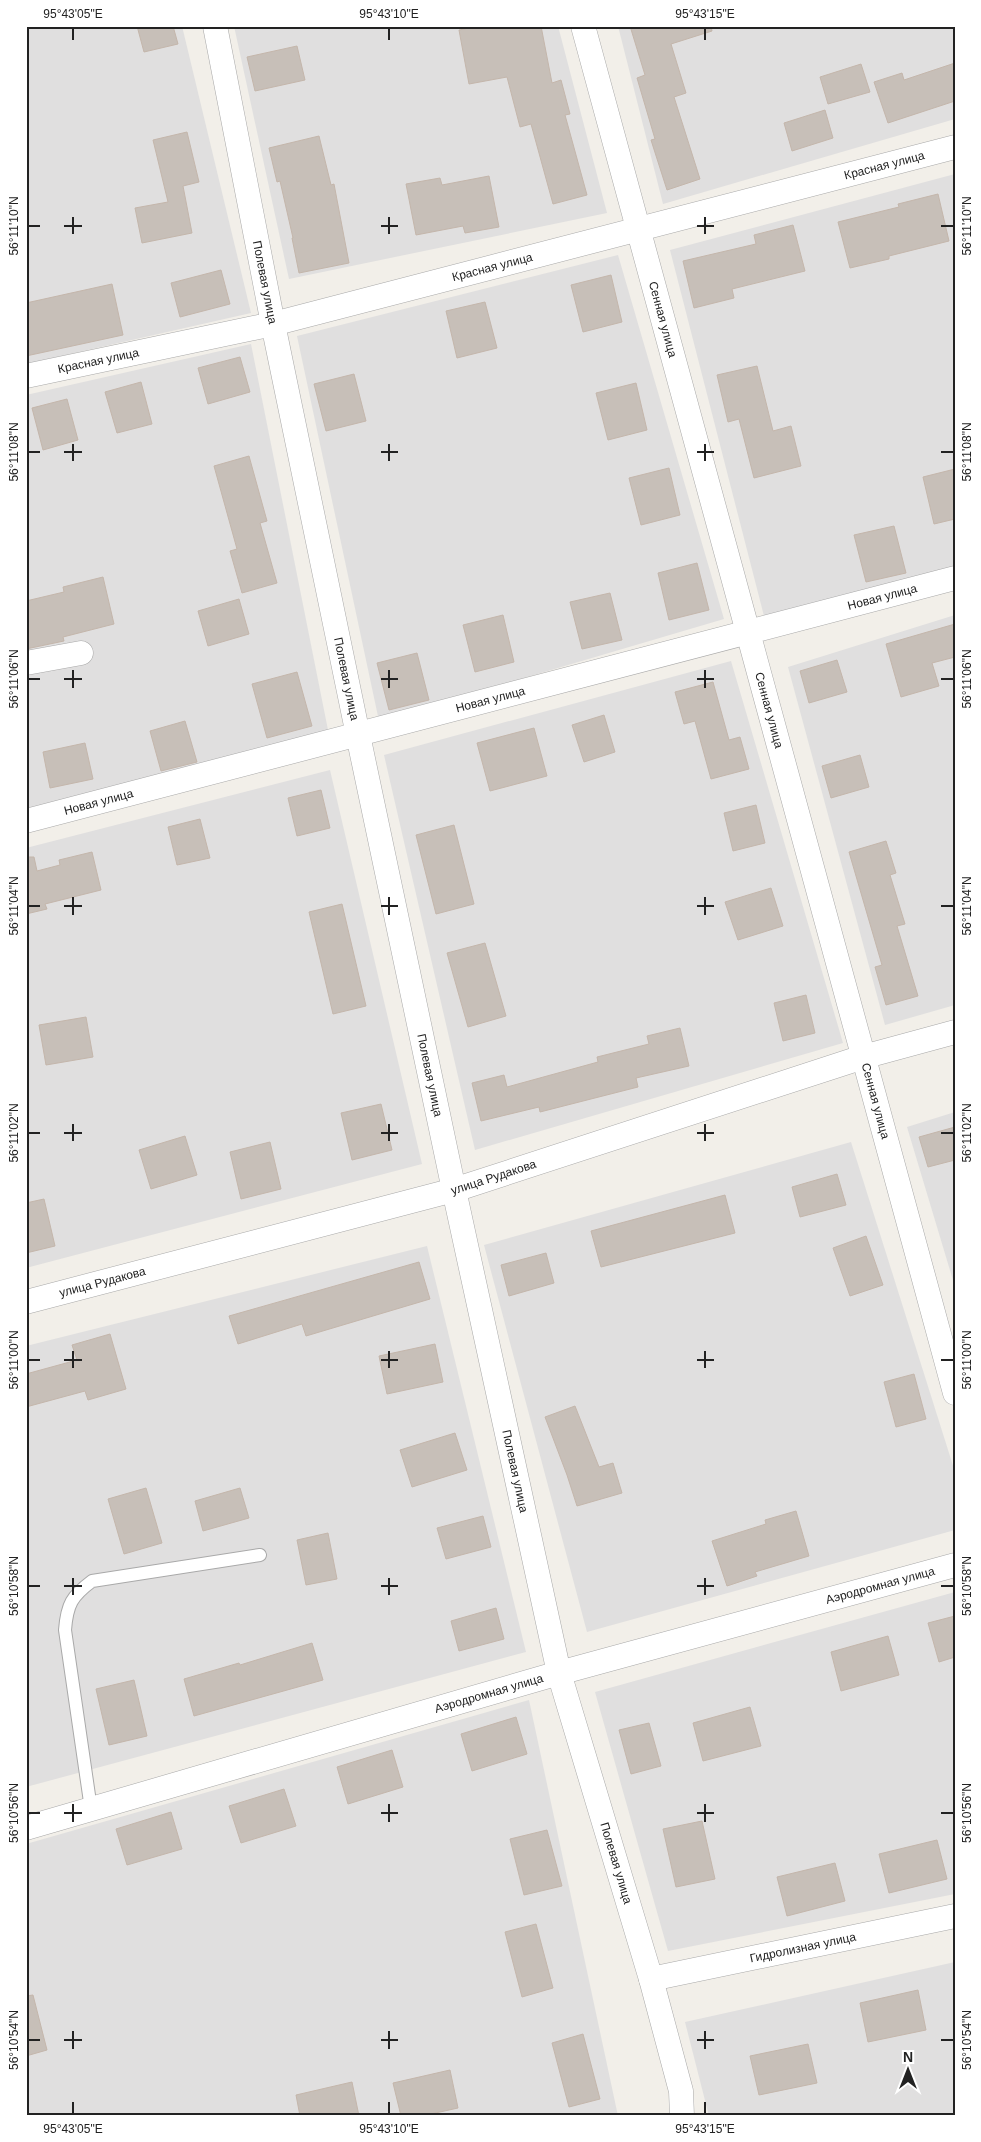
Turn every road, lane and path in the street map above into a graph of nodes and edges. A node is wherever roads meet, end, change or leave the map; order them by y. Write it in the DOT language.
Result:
graph roads {
  1 [pos="214,26"];
  2 [pos="583,26"];
  3 [pos="955,147"];
  4 [pos="638,230"];
  5 [pos="273,324"];
  6 [pos="26,376"];
  7 [pos="955,578"];
  8 [pos="748,633"];
  9 [pos="81,653"];
  10 [pos="26,663"];
  11 [pos="358,735"];
  12 [pos="26,821"];
  13 [pos="955,1032"];
  14 [pos="863,1057"];
  15 [pos="454,1190"];
  16 [pos="26,1302"];
  17 [pos="955,1393"];
  18 [pos="260,1555"];
  19 [pos="955,1566"];
  20 [pos="559,1673"];
  21 [pos="91,1809"];
  22 [pos="26,1828"];
  23 [pos="955,1916"];
  24 [pos="652,1979"];
  25 [pos="682,2116"];
  1 -- 5 [label="street, Полевая улица"];
  2 -- 4 [label="street, Сенная улица"];
  3 -- 4 [label="street, Красная улица"];
  4 -- 5 [label="street, Красная улица"];
  4 -- 8 [label="street, Сенная улица"];
  5 -- 6 [label="street, Красная улица"];
  5 -- 11 [label="street, Полевая улица"];
  7 -- 8 [label="street, Новая улица"];
  8 -- 11 [label="street, Новая улица"];
  8 -- 14 [label="street, Сенная улица"];
  9 -- 10 [label="street"];
  11 -- 12 [label="street, Новая улица"];
  11 -- 15 [label="street, Полевая улица"];
  13 -- 14 [label="street, улица Рудакова"];
  14 -- 15 [label="street, улица Рудакова"];
  14 -- 17 [label="street, Сенная улица"];
  15 -- 16 [label="street, улица Рудакова"];
  15 -- 20 [label="street, Полевая улица"];
  18 -- 21 [label="lane"];
  19 -- 20 [label="street, Аэродромная улица"];
  20 -- 21 [label="street, Аэродромная улица"];
  20 -- 24 [label="street, Полевая улица"];
  21 -- 22 [label="street, Аэродромная улица"];
  23 -- 24 [label="street, Гидролизная улица"];
  24 -- 25 [label="street, Полевая улица"];
}
